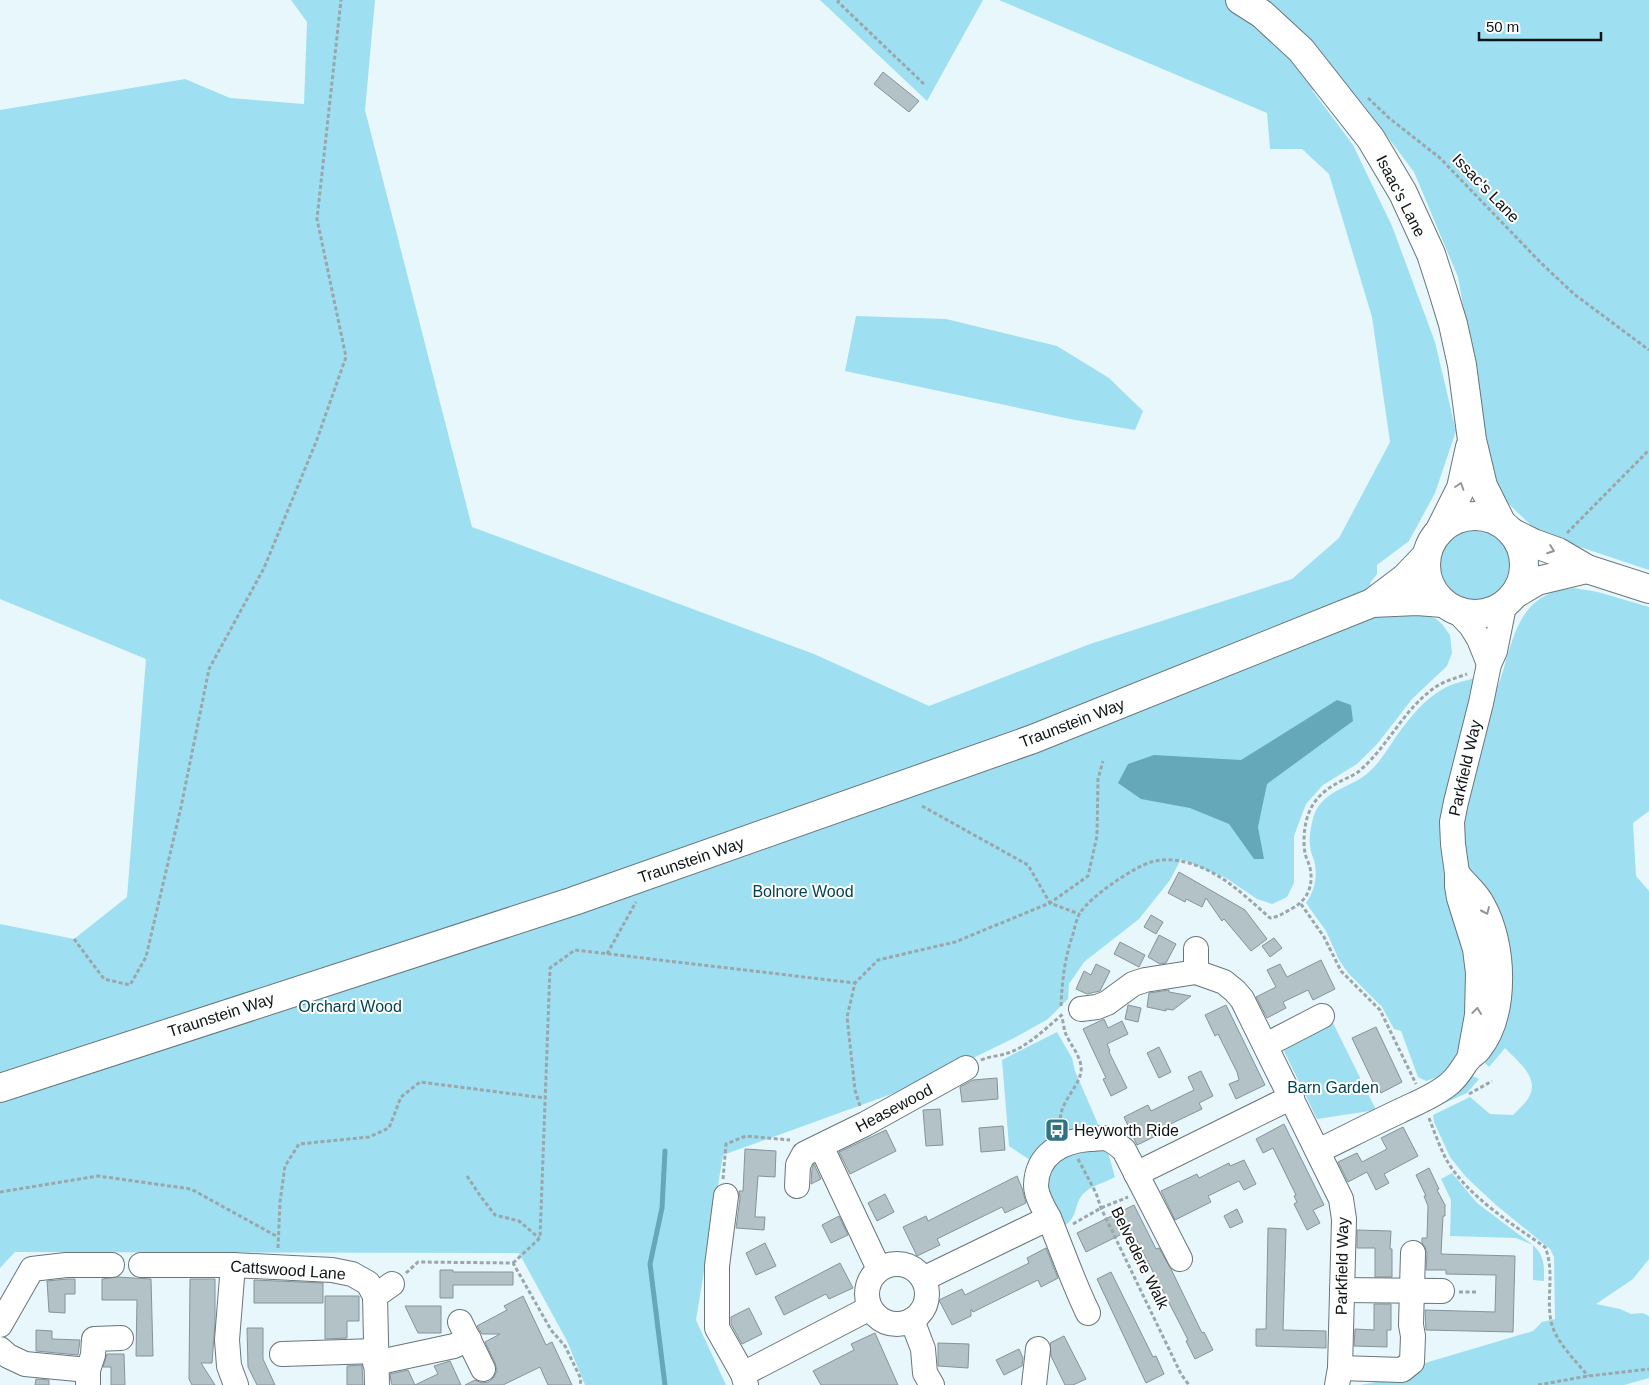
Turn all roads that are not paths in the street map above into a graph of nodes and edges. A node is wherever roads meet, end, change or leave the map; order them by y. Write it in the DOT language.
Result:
graph roads {
  1 [pos="1240,0"];
  2 [pos="1472,440"];
  3 [pos="1507,528"];
  4 [pos="1440,530"];
  5 [pos="1426,556"];
  6 [pos="1587,569"];
  7 [pos="1649,589"];
  8 [pos="1509,600"];
  9 [pos="1372,604"];
  10 [pos="1450,607"];
  11 [pos="1479,668"];
  12 [pos="1071,1012"];
  13 [pos="1322,1016"];
  14 [pos="1266,1045"];
  15 [pos="966,1068"];
  16 [pos="0,1088"];
  17 [pos="1292,1097"];
  18 [pos="813,1150"];
  19 [pos="1318,1151"];
  20 [pos="1140,1182"];
  21 [pos="797,1186"];
  22 [pos="726,1196"];
  23 [pos="1052,1226"];
  24 [pos="1412,1253"];
  25 [pos="1180,1259"];
  26 [pos="112,1265"];
  27 [pos="141,1265"];
  28 [pos="233,1265"];
  29 [pos="879,1269"];
  30 [pos="923,1279"];
  31 [pos="1342,1290"];
  32 [pos="1412,1291"];
  33 [pos="1442,1291"];
  34 [pos="870,1308"];
  35 [pos="1088,1313"];
  36 [pos="912,1320"];
  37 [pos="0,1325"];
  38 [pos="121,1338"];
  39 [pos="0,1349"];
  40 [pos="1038,1349"];
  41 [pos="282,1354"];
  42 [pos="376,1366"];
  43 [pos="483,1369"];
  44 [pos="88,1377"];
  45 [pos="1338,1377"];
  46 [pos="744,1380"];
  47 [pos="236,1385"];
  48 [pos="932,1385"];
  49 [pos="1034,1385"];
  1 -- 2 [label="main road, Isaac's Lane"];
  2 -- 3 [label="main road, Isaac's Lane"];
  4 -- 2 [label="main road, Isaac's Lane, one-way"];
  3 -- 4 [label="main road"];
  3 -- 6 [label="main road, one-way"];
  3 -- 8 [label="main road"];
  4 -- 5 [label="main road"];
  5 -- 9 [label="main road, Traunstein Way"];
  5 -- 10 [label="main road"];
  6 -- 7 [label="main road"];
  6 -- 8 [label="main road"];
  8 -- 10 [label="main road"];
  8 -- 11 [label="street, Parkfield Way"];
  9 -- 10 [label="main road, Traunstein Way"];
  9 -- 16 [label="main road, Traunstein Way"];
  10 -- 11 [label="street, Parkfield Way"];
  11 -- 19 [label="street, Parkfield Way"];
  12 -- 14 [label="street, Parkfield Way"];
  13 -- 14 [label="street"];
  14 -- 17 [label="street, Parkfield Way"];
  15 -- 18 [label="street, Heasewood"];
  17 -- 19 [label="street, Parkfield Way"];
  17 -- 20 [label="street"];
  18 -- 21 [label="street"];
  18 -- 29 [label="street"];
  19 -- 31 [label="street, Parkfield Way"];
  20 -- 23 [label="street"];
  20 -- 25 [label="street"];
  22 -- 46 [label="street"];
  23 -- 30 [label="street"];
  23 -- 35 [label="street"];
  24 -- 32 [label="street"];
  26 -- 37 [label="street"];
  27 -- 28 [label="street, Cattswood Lane"];
  28 -- 42 [label="street, Cattswood Lane"];
  28 -- 47 [label="street"];
  29 -- 30 [label="street"];
  29 -- 34 [label="street"];
  30 -- 36 [label="street"];
  31 -- 32 [label="street"];
  31 -- 45 [label="street, Parkfield Way"];
  32 -- 33 [label="street"];
  32 -- 45 [label="street"];
  34 -- 36 [label="street"];
  34 -- 46 [label="street"];
  36 -- 48 [label="street"];
  38 -- 44 [label="street"];
  39 -- 44 [label="street"];
  40 -- 49 [label="street"];
  41 -- 42 [label="street"];
  42 -- 43 [label="street"];
}
